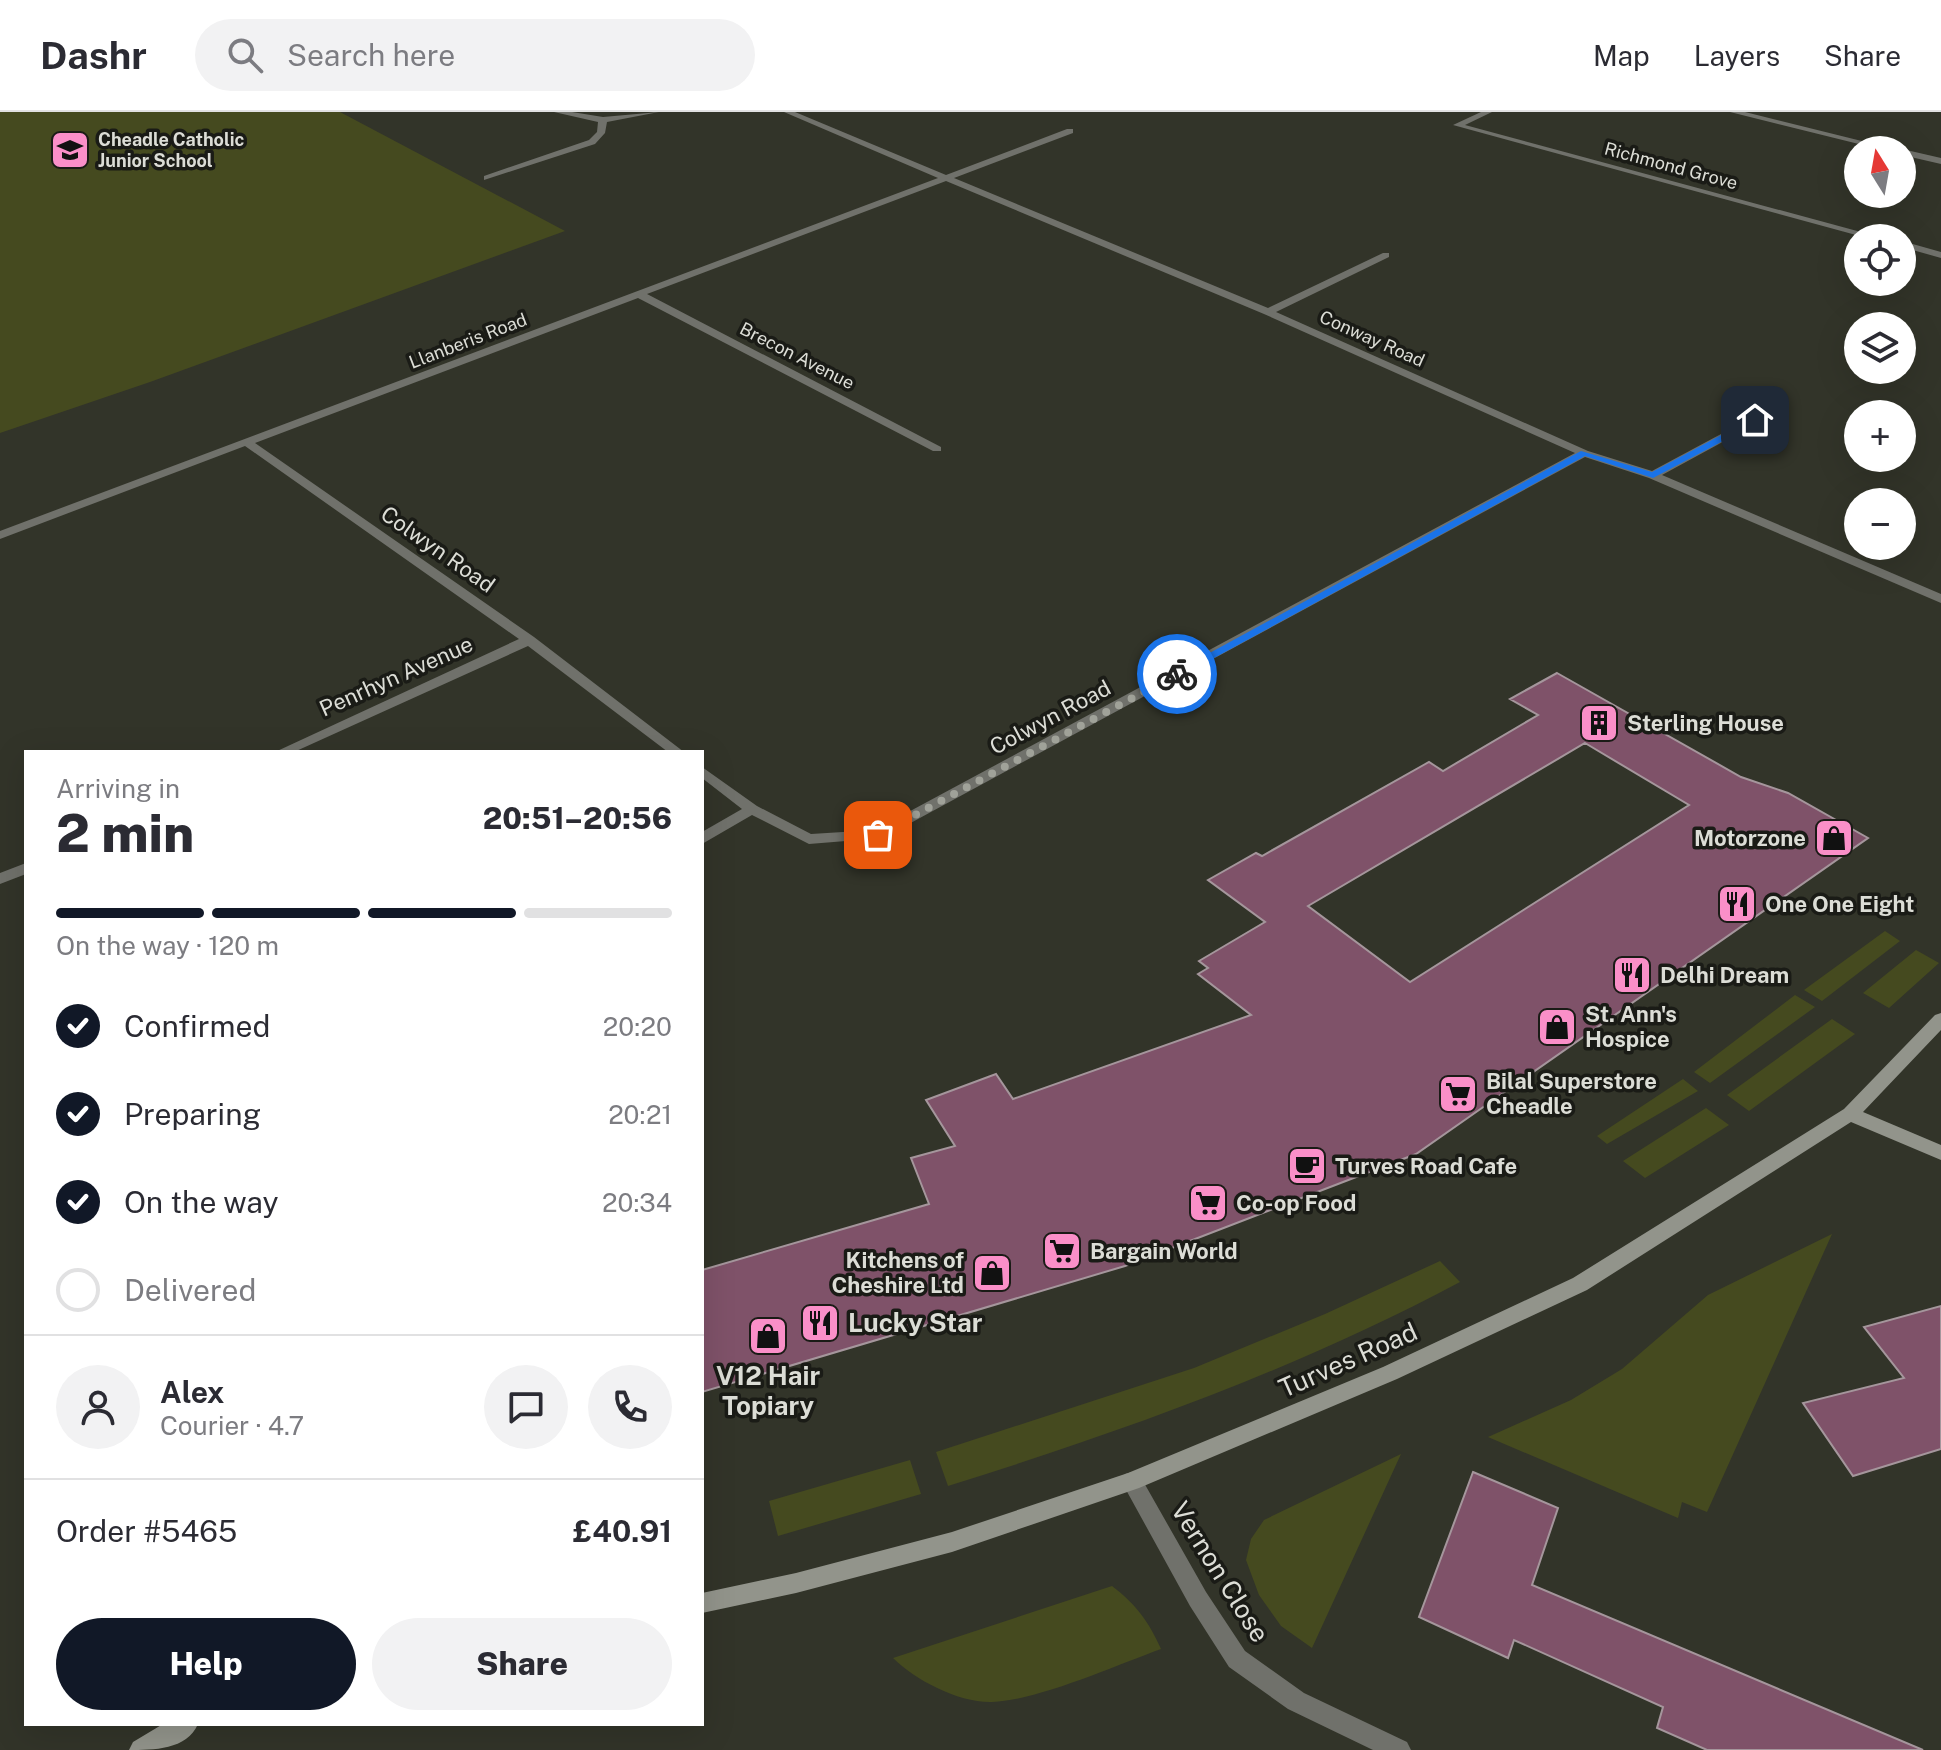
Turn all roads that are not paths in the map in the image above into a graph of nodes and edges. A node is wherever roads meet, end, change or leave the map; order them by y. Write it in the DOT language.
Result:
graph roads {
  1 [pos="558,112"];
  2 [pos="655,112"];
  3 [pos="788,112"];
  4 [pos="1488,112"];
  5 [pos="1734,112"];
  6 [pos="603,120"];
  7 [pos="1070,131"];
  8 [pos="1844,138"];
  9 [pos="1916,155"];
  10 [pos="1941,161"];
  11 [pos="947,176"];
  12 [pos="487,178"];
  13 [pos="1844,229"];
  14 [pos="1916,248"];
  15 [pos="1386,255"];
  16 [pos="1941,255"];
  17 [pos="640,295"];
  18 [pos="1268,312"];
  19 [pos="1781,406"];
  20 [pos="248,443"];
  21 [pos="937,449"];
  22 [pos="1584,453"];
  23 [pos="1653,475"];
  24 [pos="0,535"];
  25 [pos="1941,599"];
  26 [pos="529,640"];
  27 [pos="286,750"];
  28 [pos="674,750"];
  29 [pos="704,773"];
  30 [pos="752,809"];
  31 [pos="704,838"];
  32 [pos="24,869"];
  33 [pos="0,879"];
  34 [pos="1941,1019"];
  35 [pos="1850,1114"];
  36 [pos="1941,1153"];
  37 [pos="1132,1481"];
  38 [pos="704,1603"];
  39 [pos="183,1726"];
  40 [pos="141,1750"];
  41 [pos="1399,1750"];
  1 -- 6 [label="street"];
  2 -- 6 [label="street"];
  3 -- 11 [label="street, Conway Road"];
  4 -- 13 [label="street, Richmond Grove"];
  5 -- 8 [label="street"];
  6 -- 12 [label="street"];
  7 -- 11 [label="street, Llanberis Road"];
  9 -- 10 [label="street"];
  11 -- 17 [label="street, Llanberis Road"];
  11 -- 18 [label="street, Conway Road"];
  14 -- 16 [label="street"];
  15 -- 18 [label="street"];
  17 -- 20 [label="street, Llanberis Road"];
  17 -- 21 [label="street, Brecon Avenue"];
  18 -- 22 [label="street, Conway Road"];
  19 -- 23 [label="street"];
  20 -- 24 [label="street, Llanberis Road"];
  20 -- 26 [label="street, Colwyn Road"];
  22 -- 23 [label="street, Conway Road"];
  22 -- 30 [label="street, Colwyn Road"];
  23 -- 25 [label="street, Conway Road"];
  26 -- 27 [label="street, Penrhyn Avenue"];
  26 -- 28 [label="street, Colwyn Road"];
  29 -- 30 [label="street, Colwyn Road"];
  30 -- 31 [label="street"];
  32 -- 33 [label="street"];
  34 -- 35 [label="street, Turves Road"];
  35 -- 36 [label="street"];
  35 -- 37 [label="street, Turves Road"];
  37 -- 38 [label="street, Turves Road"];
  37 -- 41 [label="street, Vernon Close"];
  39 -- 40 [label="street"];
}
